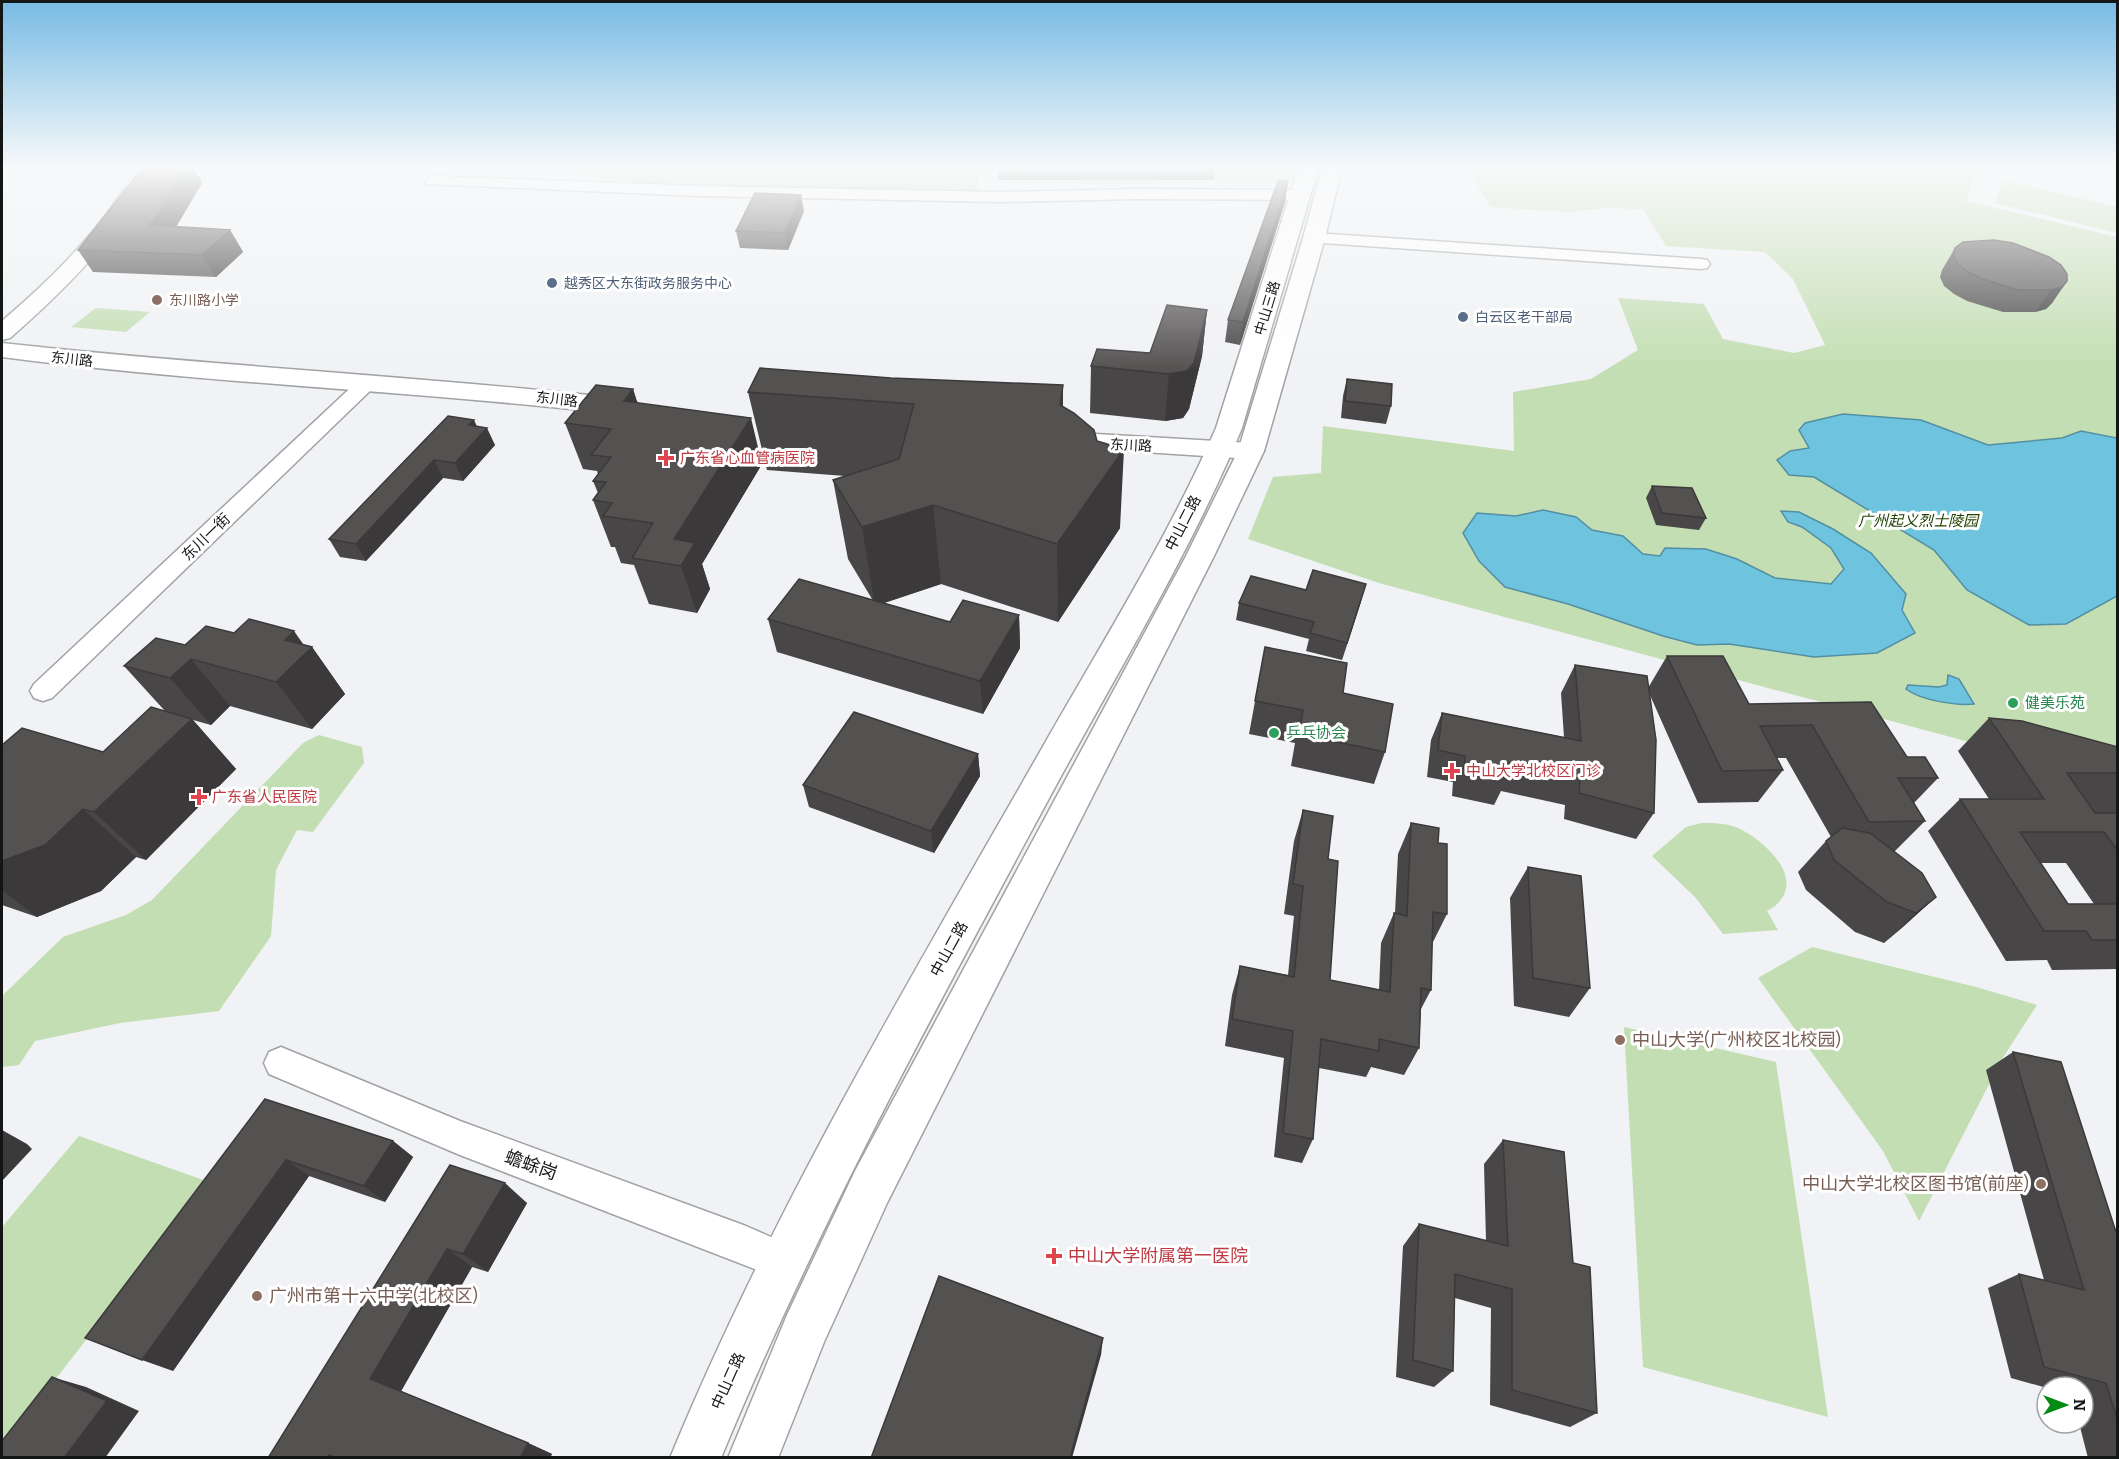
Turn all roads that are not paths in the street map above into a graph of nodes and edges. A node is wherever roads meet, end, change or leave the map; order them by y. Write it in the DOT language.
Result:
graph roads {
  1 [pos="103,234"];
  2 [pos="1290,234"];
  3 [pos="1315,234"];
  4 [pos="1314,238"];
  5 [pos="1701,264"];
  6 [pos="2,333"];
  7 [pos="2,350"];
  8 [pos="368,382"];
  9 [pos="648,409"];
  10 [pos="1037,438"];
  11 [pos="1235,450"];
  12 [pos="43,692"];
  13 [pos="281,1063"];
  14 [pos="845,1139"];
  15 [pos="888,1155"];
  16 [pos="783,1261"];
  17 [pos="695,1458"];
  18 [pos="753,1458"];
  1 -- 6 [label="main road"];
  2 -- 11 [label="main road, 中山三路"];
  3 -- 4 [label="main road, 中山三路"];
  4 -- 5 [label="street"];
  4 -- 11 [label="main road, 中山三路"];
  7 -- 8 [label="main road, 东川路"];
  8 -- 9 [label="main road, 东川路"];
  8 -- 12 [label="street, 东川一街"];
  10 -- 11 [label="main road, 东川路"];
  11 -- 14 [label="main road, 中山二路"];
  11 -- 15 [label="main road, 中山二路"];
  13 -- 16 [label="street, 蟾蜍岗"];
  14 -- 15 [label="main road"];
  14 -- 16 [label="main road, 中山二路"];
  15 -- 18 [label="main road, 中山二路"];
  16 -- 17 [label="main road, 中山二路"];
}
